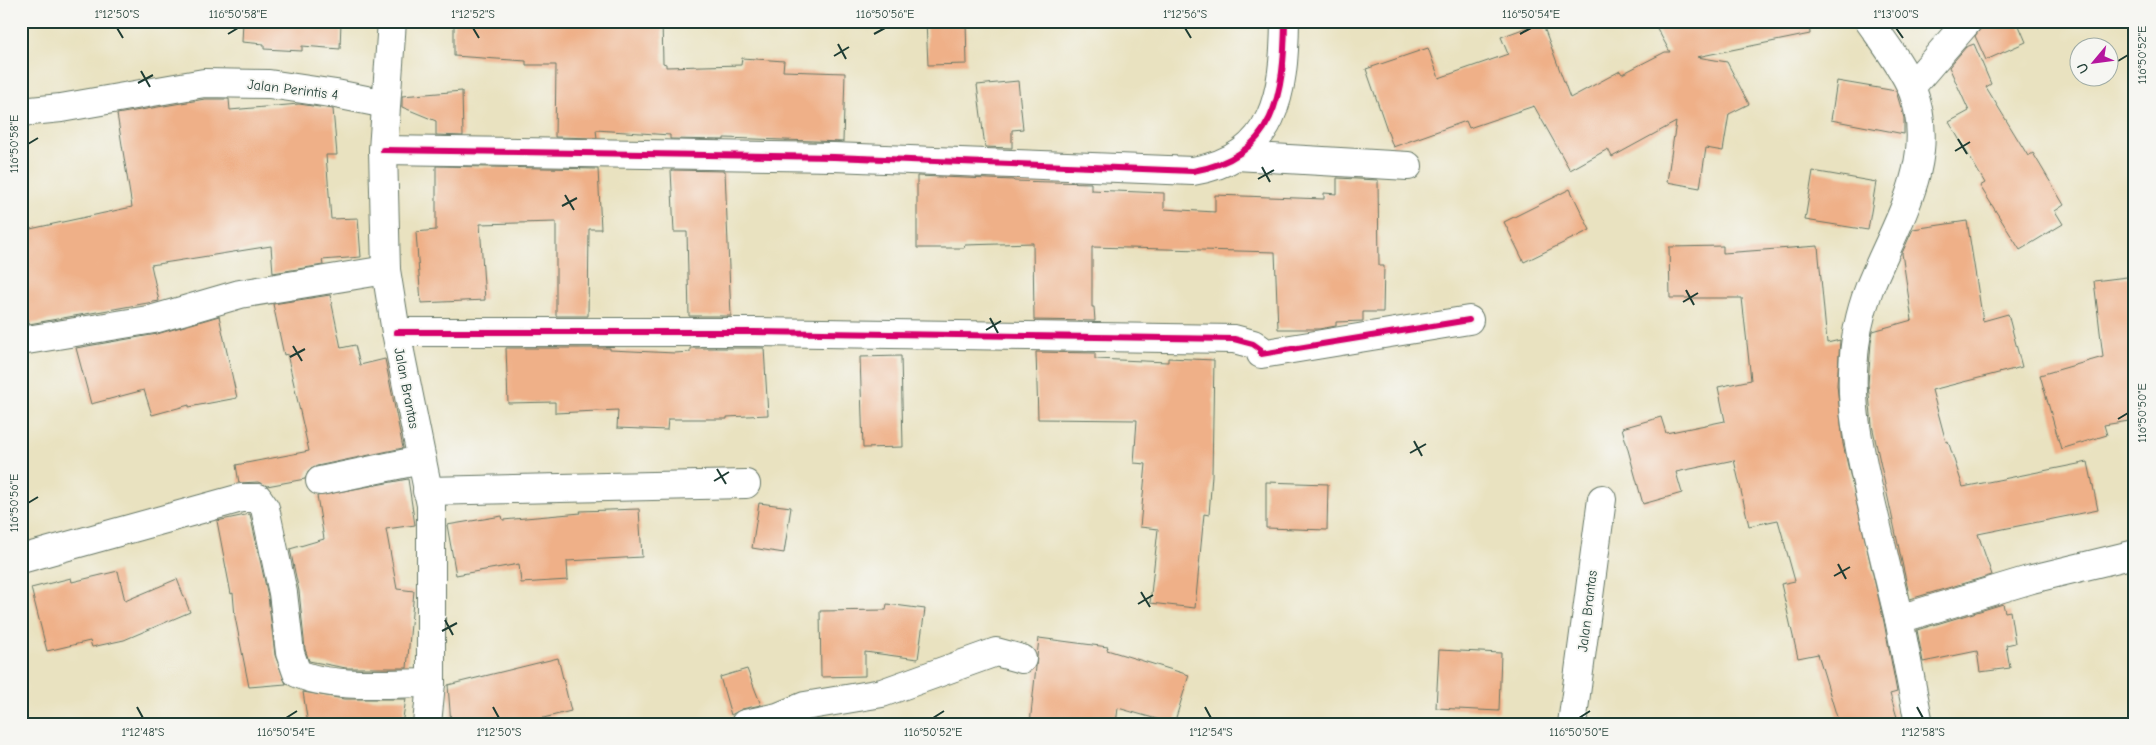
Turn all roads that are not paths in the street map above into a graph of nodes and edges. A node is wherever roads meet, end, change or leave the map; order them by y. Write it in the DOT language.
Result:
graph roads {
  1 [pos="392,21"];
  2 [pos="1285,21"];
  3 [pos="1869,21"];
  4 [pos="1968,21"];
  5 [pos="1911,87"];
  6 [pos="386,104"];
  7 [pos="21,112"];
  8 [pos="383,150"];
  9 [pos="1236,156"];
  10 [pos="1408,166"];
  11 [pos="386,270"];
  12 [pos="1469,320"];
  13 [pos="396,332"];
  14 [pos="21,341"];
  15 [pos="422,460"];
  16 [pos="320,481"];
  17 [pos="746,484"];
  18 [pos="427,491"];
  19 [pos="1602,499"];
  20 [pos="2135,554"];
  21 [pos="21,559"];
  22 [pos="1898,619"];
  23 [pos="1022,660"];
  24 [pos="431,683"];
  25 [pos="427,724"];
  26 [pos="745,724"];
  27 [pos="1572,724"];
  28 [pos="1919,724"];
  1 -- 6 [label="street, Jalan Brantas"];
  2 -- 9 [label="street"];
  3 -- 5 [label="street"];
  4 -- 5 [label="street"];
  5 -- 22 [label="street"];
  6 -- 7 [label="street, Jalan Perintis 4"];
  6 -- 8 [label="street, Jalan Brantas"];
  8 -- 9 [label="street"];
  8 -- 11 [label="street, Jalan Brantas"];
  9 -- 10 [label="street"];
  11 -- 13 [label="street, Jalan Brantas"];
  11 -- 14 [label="street"];
  12 -- 13 [label="street"];
  13 -- 15 [label="street, Jalan Brantas"];
  15 -- 16 [label="street"];
  15 -- 18 [label="street, Jalan Brantas"];
  17 -- 18 [label="street"];
  18 -- 24 [label="street, Jalan Brantas"];
  19 -- 27 [label="street, Jalan Brantas"];
  20 -- 22 [label="street"];
  21 -- 24 [label="street"];
  22 -- 28 [label="street"];
  23 -- 26 [label="street"];
  24 -- 25 [label="street, Jalan Brantas"];
}
